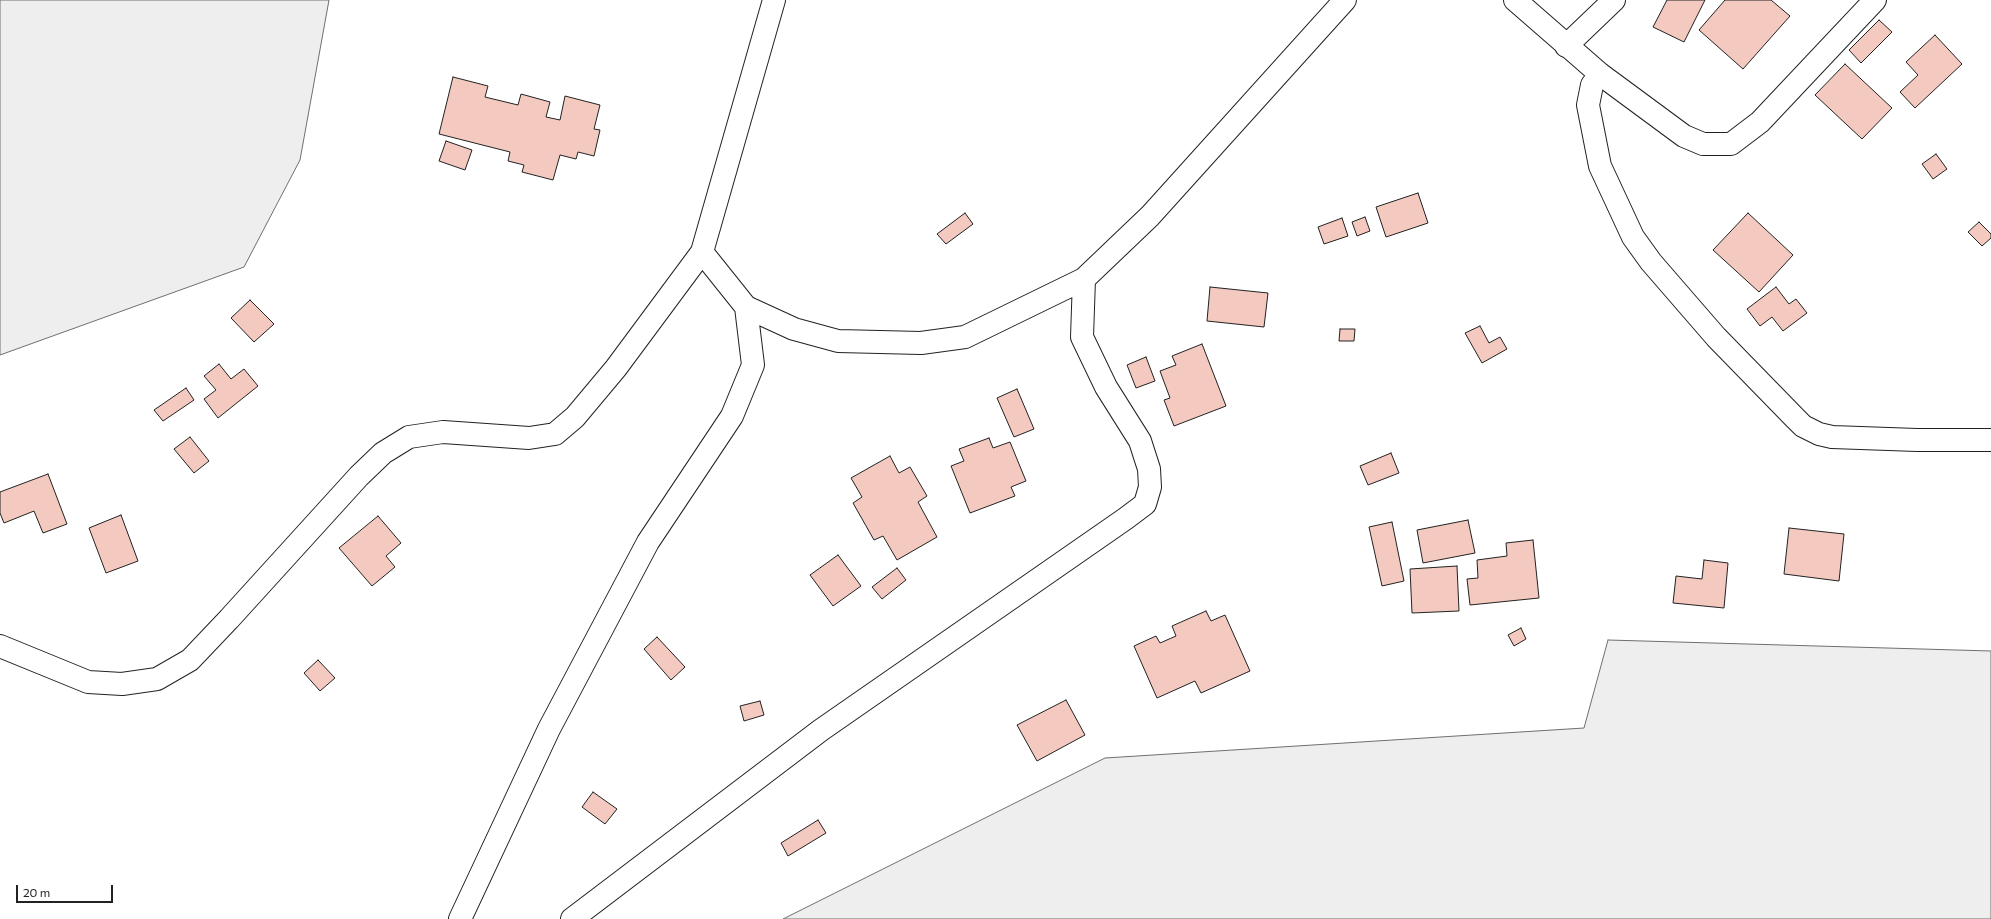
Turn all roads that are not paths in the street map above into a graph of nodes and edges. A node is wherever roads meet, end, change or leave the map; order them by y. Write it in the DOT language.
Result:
graph roads {
  1 [pos="774,0"];
  2 [pos="1344,0"];
  3 [pos="1515,0"];
  4 [pos="1614,0"];
  5 [pos="1875,0"];
  6 [pos="1566,46"];
  7 [pos="1600,74"];
  8 [pos="702,252"];
  9 [pos="1084,280"];
  10 [pos="746,307"];
  11 [pos="1991,440"];
  12 [pos="0,646"];
  13 [pos="460,919"];
  14 [pos="572,919"];
  1 -- 8 [label="street"];
  2 -- 9 [label="street"];
  3 -- 6 [label="street"];
  4 -- 6 [label="street"];
  5 -- 7 [label="street"];
  6 -- 7 [label="street"];
  7 -- 11 [label="street"];
  8 -- 10 [label="street"];
  8 -- 12 [label="street"];
  9 -- 10 [label="street"];
  9 -- 14 [label="street"];
  10 -- 13 [label="street"];
}
